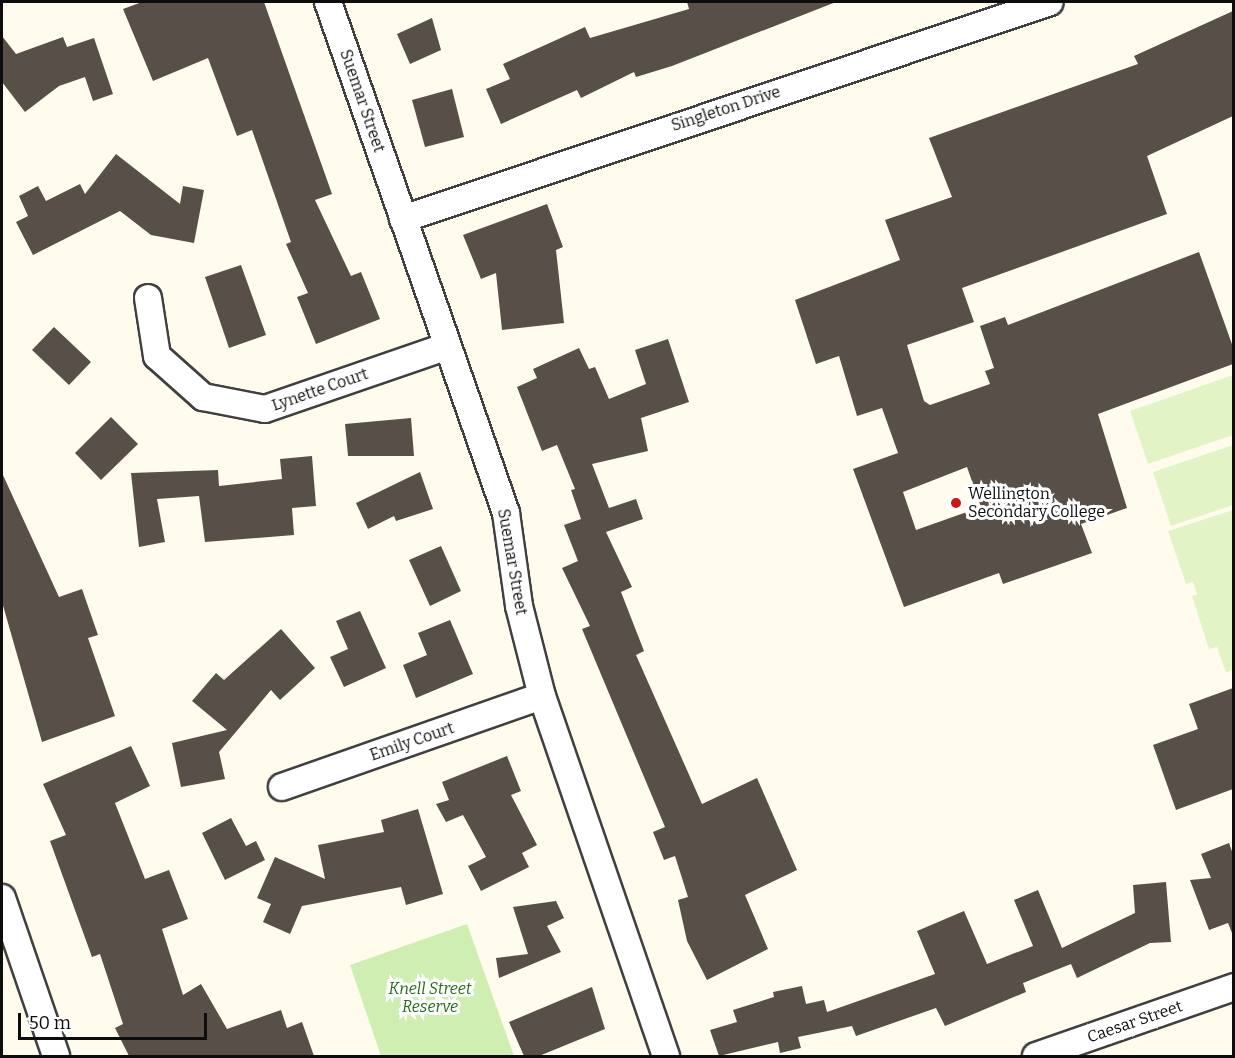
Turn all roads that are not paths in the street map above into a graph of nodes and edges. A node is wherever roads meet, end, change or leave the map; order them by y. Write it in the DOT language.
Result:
graph roads {
  1 [pos="328,2"];
  2 [pos="1050,2"];
  3 [pos="403,219"];
  4 [pos="148,298"];
  5 [pos="446,347"];
  6 [pos="542,696"];
  7 [pos="282,787"];
  8 [pos="2,898"];
  9 [pos="1233,987"];
  10 [pos="663,1055"];
  11 [pos="56,1056"];
  12 [pos="1037,1056"];
  1 -- 3 [label="street, Suemar Street"];
  2 -- 3 [label="street, Singleton Drive"];
  3 -- 5 [label="street, Suemar Street"];
  4 -- 5 [label="street, Lynette Court"];
  5 -- 6 [label="street, Suemar Street"];
  6 -- 7 [label="street, Emily Court"];
  6 -- 10 [label="street, Suemar Street"];
  8 -- 11 [label="street"];
  9 -- 12 [label="street, Caesar Street"];
}
